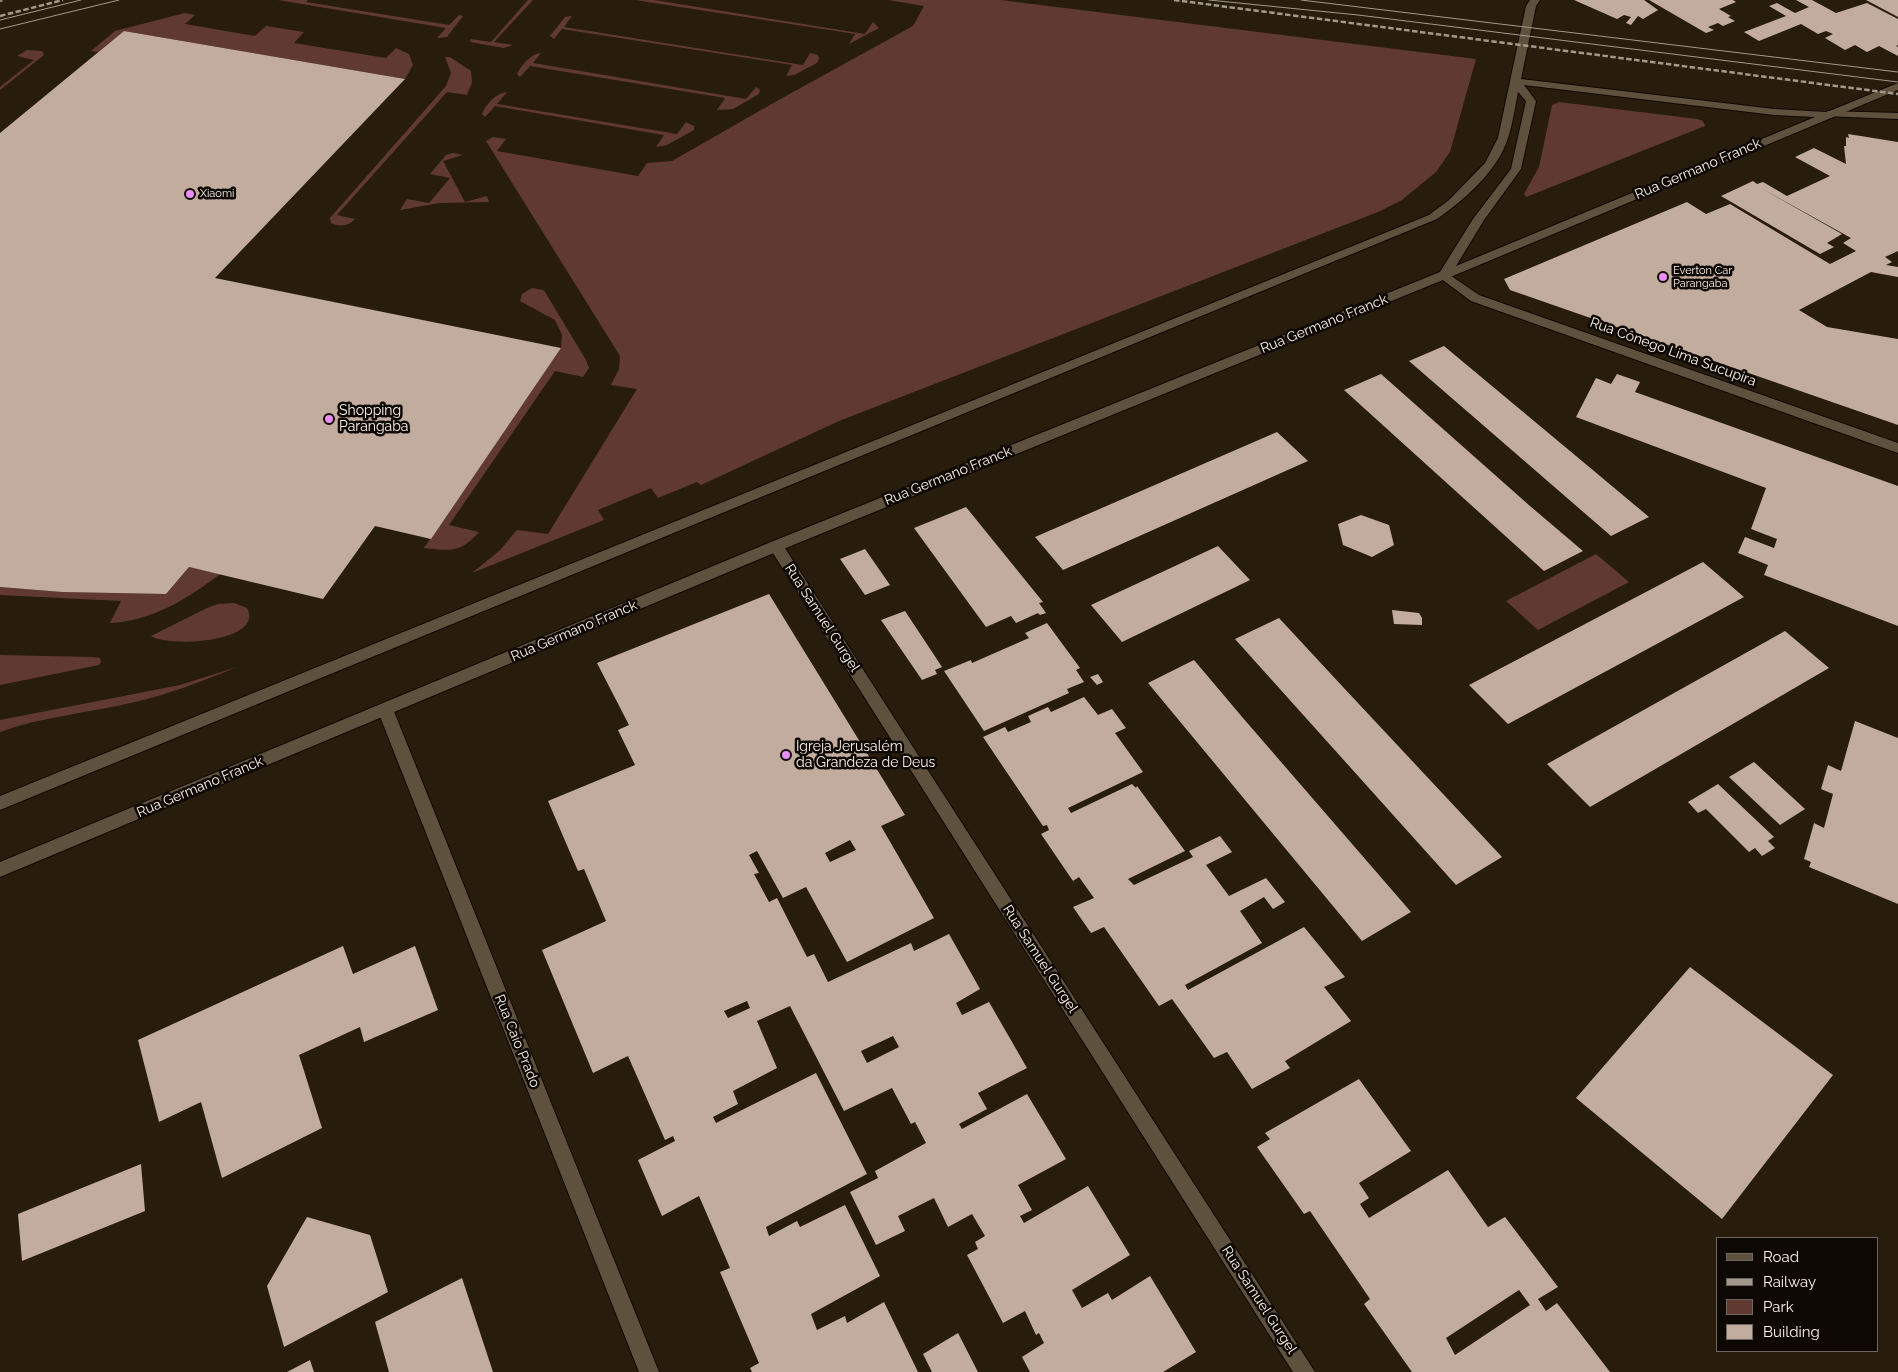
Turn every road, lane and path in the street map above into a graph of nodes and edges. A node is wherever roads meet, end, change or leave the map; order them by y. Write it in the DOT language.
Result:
graph roads {
  1 [pos="1535,0"];
  2 [pos="1515,81"];
  3 [pos="1898,86"];
  4 [pos="1828,114"];
  5 [pos="1898,116"];
  6 [pos="1444,274"];
  7 [pos="1898,448"];
  8 [pos="776,546"];
  9 [pos="385,709"];
  10 [pos="0,803"];
  11 [pos="0,870"];
  12 [pos="649,1372"];
  13 [pos="1305,1372"];
  1 -- 2 [label="main road"];
  2 -- 4 [label="main road"];
  2 -- 6 [label="main road"];
  2 -- 10 [label="main road"];
  3 -- 4 [label="main road, Rua Germano Franck"];
  4 -- 5 [label="main road"];
  4 -- 6 [label="main road, Rua Germano Franck"];
  6 -- 7 [label="main road, Rua Cônego Lima Sucupira"];
  6 -- 8 [label="main road, Rua Germano Franck"];
  8 -- 9 [label="main road, Rua Germano Franck"];
  8 -- 13 [label="main road, Rua Samuel Gurgel"];
  9 -- 11 [label="main road, Rua Germano Franck"];
  9 -- 12 [label="main road, Rua Caio Prado"];
}
